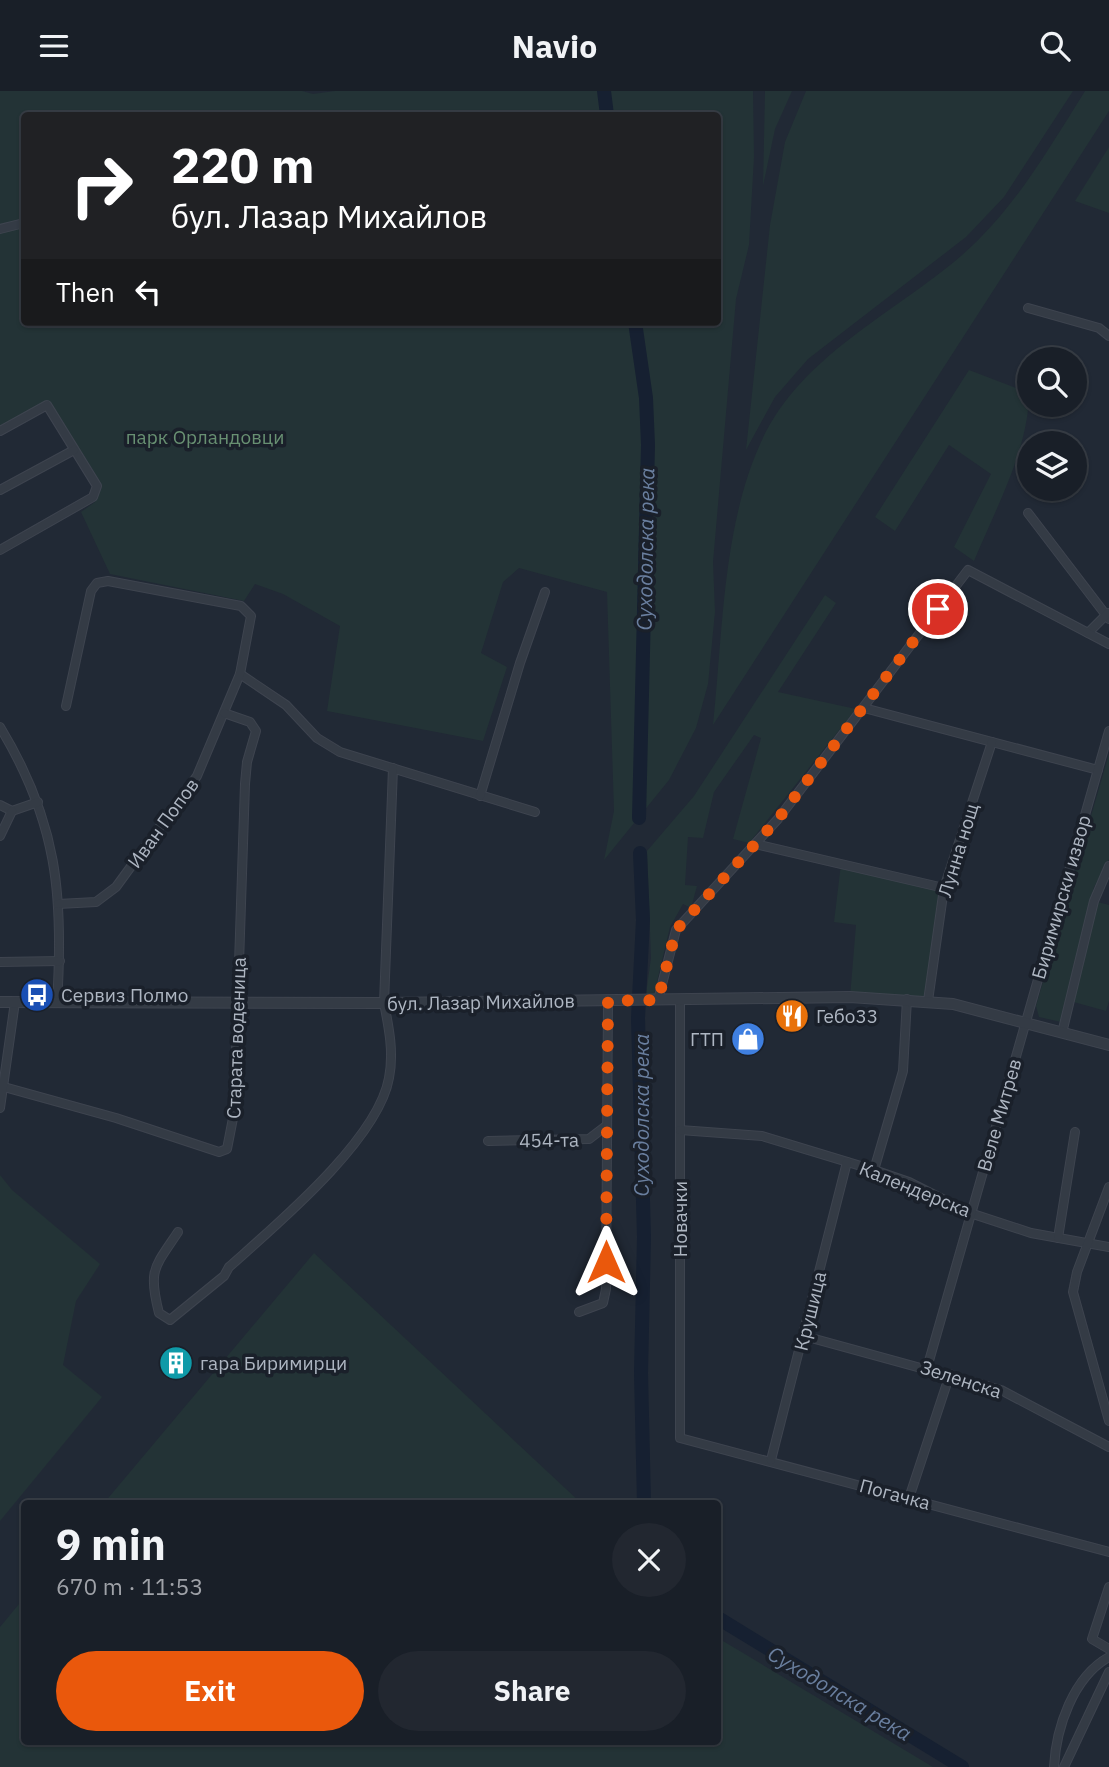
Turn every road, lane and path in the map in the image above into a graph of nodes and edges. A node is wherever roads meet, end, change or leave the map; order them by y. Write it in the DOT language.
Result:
graph roads {
  1 [pos="21,224"];
  2 [pos="0,229"];
  3 [pos="1028,308"];
  4 [pos="1109,336"];
  5 [pos="0,432"];
  6 [pos="74,450"];
  7 [pos="0,490"];
  8 [pos="1028,513"];
  9 [pos="0,550"];
  10 [pos="545,592"];
  11 [pos="1108,615"];
  12 [pos="1088,633"];
  13 [pos="1109,644"];
  14 [pos="240,674"];
  15 [pos="66,706"];
  16 [pos="864,708"];
  17 [pos="224,713"];
  18 [pos="0,727"];
  19 [pos="1109,731"];
  20 [pos="992,742"];
  21 [pos="393,768"];
  22 [pos="1098,769"];
  23 [pos="480,796"];
  24 [pos="38,802"];
  25 [pos="0,805"];
  26 [pos="12,811"];
  27 [pos="535,812"];
  28 [pos="0,836"];
  29 [pos="755,844"];
  30 [pos="1109,866"];
  31 [pos="944,888"];
  32 [pos="58,904"];
  33 [pos="60,961"];
  34 [pos="0,962"];
  35 [pos="907,999"];
  36 [pos="656,1000"];
  37 [pos="680,1000"];
  38 [pos="238,1001"];
  39 [pos="608,1001"];
  40 [pos="928,1001"];
  41 [pos="0,1002"];
  42 [pos="15,1002"];
  43 [pos="57,1003"];
  44 [pos="384,1003"];
  45 [pos="1025,1023"];
  46 [pos="1062,1033"];
  47 [pos="1109,1045"];
  48 [pos="2,1089"];
  49 [pos="0,1108"];
  50 [pos="606,1126"];
  51 [pos="680,1130"];
  52 [pos="1075,1132"];
  53 [pos="488,1141"];
  54 [pos="847,1162"];
  55 [pos="874,1170"];
  56 [pos="1109,1187"];
  57 [pos="970,1213"];
  58 [pos="178,1233"];
  59 [pos="1058,1238"];
  60 [pos="1088,1243"];
  61 [pos="1109,1247"];
  62 [pos="579,1312"];
  63 [pos="804,1336"];
  64 [pos="927,1368"];
  65 [pos="950,1374"];
  66 [pos="1109,1421"];
  67 [pos="680,1438"];
  68 [pos="1109,1447"];
  69 [pos="771,1460"];
  70 [pos="909,1498"];
  71 [pos="1109,1552"];
  72 [pos="1109,1587"];
  73 [pos="1109,1649"];
  74 [pos="1109,1657"];
  75 [pos="1109,1672"];
  76 [pos="1054,1767"];
  77 [pos="1064,1767"];
  1 -- 2 [label="street"];
  3 -- 4 [label="street"];
  5 -- 6 [label="street"];
  6 -- 7 [label="street"];
  6 -- 9 [label="street"];
  8 -- 11 [label="street"];
  10 -- 23 [label="street"];
  11 -- 12 [label="street"];
  12 -- 13 [label="street"];
  12 -- 16 [label="street"];
  14 -- 15 [label="street, Иван Попов"];
  14 -- 17 [label="street, Иван Попов"];
  14 -- 21 [label="street"];
  16 -- 20 [label="street"];
  16 -- 29 [label="street"];
  17 -- 32 [label="street, Иван Попов"];
  17 -- 38 [label="street, Старата воденица"];
  18 -- 24 [label="street"];
  19 -- 22 [label="street, Биримирски извор"];
  20 -- 22 [label="street"];
  20 -- 31 [label="street, Лунна нощ"];
  21 -- 23 [label="street"];
  21 -- 44 [label="street"];
  22 -- 45 [label="street, Биримирски извор"];
  23 -- 27 [label="street"];
  24 -- 26 [label="street"];
  24 -- 32 [label="street"];
  25 -- 26 [label="street"];
  26 -- 28 [label="street"];
  29 -- 31 [label="street"];
  29 -- 36 [label="street"];
  30 -- 46 [label="street, Биримирски извор"];
  31 -- 40 [label="street, Лунна нощ"];
  32 -- 33 [label="street"];
  33 -- 34 [label="street"];
  33 -- 43 [label="street"];
  35 -- 37 [label="street, бул. Лазар Михайлов"];
  35 -- 40 [label="street, бул. Лазар Михайлов"];
  35 -- 55 [label="street"];
  36 -- 37 [label="street, бул. Лазар Михайлов"];
  36 -- 39 [label="street, бул. Лазар Михайлов"];
  37 -- 51 [label="street, Новачки"];
  38 -- 43 [label="street, бул. Лазар Михайлов"];
  38 -- 44 [label="street, бул. Лазар Михайлов"];
  38 -- 48 [label="street, Старата воденица"];
  39 -- 44 [label="street, бул. Лазар Михайлов"];
  39 -- 50 [label="street"];
  40 -- 45 [label="street, бул. Лазар Михайлов"];
  41 -- 42 [label="street, бул. Лазар Михайлов"];
  42 -- 43 [label="street, бул. Лазар Михайлов"];
  42 -- 48 [label="street"];
  44 -- 58 [label="street"];
  45 -- 46 [label="street, бул. Лазар Михайлов"];
  45 -- 57 [label="street, Веле Митрев"];
  46 -- 47 [label="street, бул. Лазар Михайлов"];
  48 -- 49 [label="street"];
  50 -- 53 [label="street, 454-та"];
  50 -- 62 [label="street"];
  51 -- 54 [label="street, Календерска"];
  51 -- 67 [label="street, Новачки"];
  52 -- 59 [label="street"];
  54 -- 55 [label="street, Календерска"];
  54 -- 63 [label="street, Крушица"];
  55 -- 57 [label="street, Календерска"];
  56 -- 60 [label="street"];
  57 -- 59 [label="street, Календерска"];
  57 -- 64 [label="street, Веле Митрев"];
  59 -- 60 [label="street, Календерска"];
  60 -- 61 [label="street, Календерска"];
  60 -- 66 [label="street"];
  63 -- 64 [label="street, Зеленска"];
  63 -- 69 [label="street, Крушица"];
  64 -- 65 [label="street, Зеленска"];
  65 -- 68 [label="street, Зеленска"];
  65 -- 70 [label="street"];
  67 -- 69 [label="street, Погачка"];
  69 -- 70 [label="street, Погачка"];
  70 -- 71 [label="street, Погачка"];
  72 -- 73 [label="street"];
  74 -- 76 [label="street"];
  75 -- 77 [label="street"];
}
